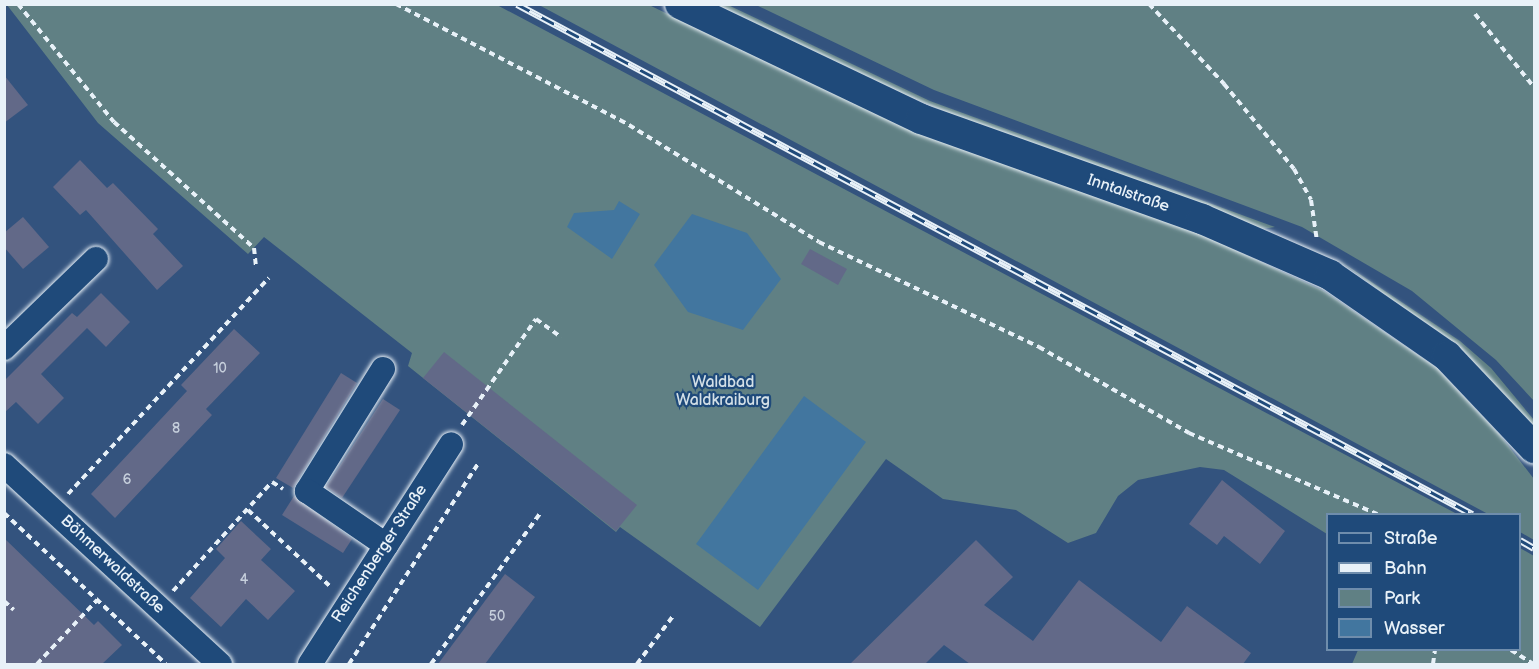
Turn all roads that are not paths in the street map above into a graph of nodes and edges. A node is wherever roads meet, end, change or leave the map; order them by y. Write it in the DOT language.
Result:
graph roads {
  1 [pos="680,4"];
  2 [pos="96,259"];
  3 [pos="4,348"];
  4 [pos="383,369"];
  5 [pos="451,444"];
  6 [pos="1534,448"];
  7 [pos="4,465"];
  8 [pos="386,546"];
  9 [pos="220,664"];
  10 [pos="310,664"];
  1 -- 6 [label="main road, Inntalstraße"];
  2 -- 3 [label="street"];
  4 -- 8 [label="street"];
  5 -- 8 [label="street, Reichenberger Straße"];
  7 -- 9 [label="street, Böhmerwaldstraße"];
  8 -- 10 [label="street, Reichenberger Straße"];
}
